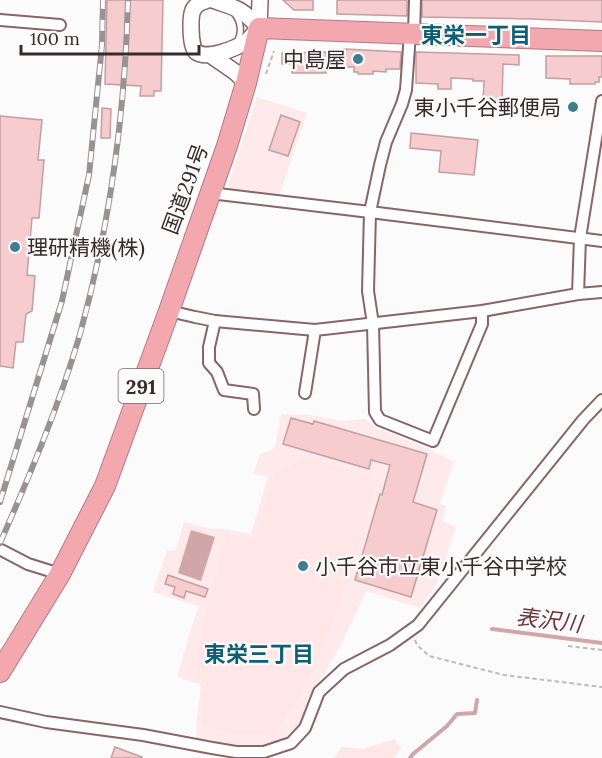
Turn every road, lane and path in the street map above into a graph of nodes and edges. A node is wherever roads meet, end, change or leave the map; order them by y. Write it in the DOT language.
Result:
graph roads {
  1 [pos="260,0"];
  2 [pos="415,0"];
  3 [pos="216,2"];
  4 [pos="0,20"];
  5 [pos="60,25"];
  6 [pos="259,28"];
  7 [pos="412,33"];
  8 [pos="602,41"];
  9 [pos="233,48"];
  10 [pos="274,51"];
  11 [pos="212,56"];
  12 [pos="266,74"];
  13 [pos="246,83"];
  14 [pos="602,101"];
  15 [pos="210,193"];
  16 [pos="370,212"];
  17 [pos="580,238"];
  18 [pos="602,241"];
  19 [pos="602,292"];
  20 [pos="578,294"];
  21 [pos="169,311"];
  22 [pos="482,311"];
  23 [pos="215,321"];
  24 [pos="373,324"];
  25 [pos="315,330"];
  26 [pos="305,393"];
  27 [pos="602,399"];
  28 [pos="254,409"];
  29 [pos="1,550"];
  30 [pos="60,574"];
  31 [pos="411,630"];
  32 [pos="568,646"];
  33 [pos="602,650"];
  34 [pos="0,672"];
  35 [pos="602,687"];
  36 [pos="0,712"];
  1 -- 6 [label="street"];
  2 -- 7 [label="street"];
  3 -- 6 [label="street"];
  3 -- 9 [label="lane"];
  3 -- 11 [label="street"];
  4 -- 5 [label="street"];
  6 -- 7 [label="highway"];
  6 -- 9 [label="street"];
  6 -- 13 [label="highway, 国道291号 / 291"];
  7 -- 8 [label="highway"];
  7 -- 16 [label="street"];
  9 -- 11 [label="street"];
  10 -- 12 [label="path"];
  11 -- 13 [label="street"];
  13 -- 15 [label="highway, 国道291号 / 291"];
  14 -- 17 [label="street"];
  15 -- 16 [label="street"];
  15 -- 21 [label="highway, 国道291号 / 291"];
  16 -- 17 [label="street"];
  16 -- 24 [label="street"];
  17 -- 18 [label="street"];
  17 -- 20 [label="street"];
  19 -- 20 [label="street"];
  20 -- 22 [label="street"];
  21 -- 23 [label="street"];
  21 -- 30 [label="highway, 国道291号 / 291"];
  22 -- 24 [label="street"];
  22 -- 24 [label="street"];
  23 -- 25 [label="street"];
  23 -- 28 [label="street"];
  24 -- 25 [label="street"];
  25 -- 26 [label="street"];
  27 -- 31 [label="street"];
  29 -- 30 [label="street"];
  30 -- 34 [label="highway, 国道291号 / 291"];
  31 -- 35 [label="path"];
  31 -- 36 [label="street"];
  32 -- 33 [label="path"];
}
